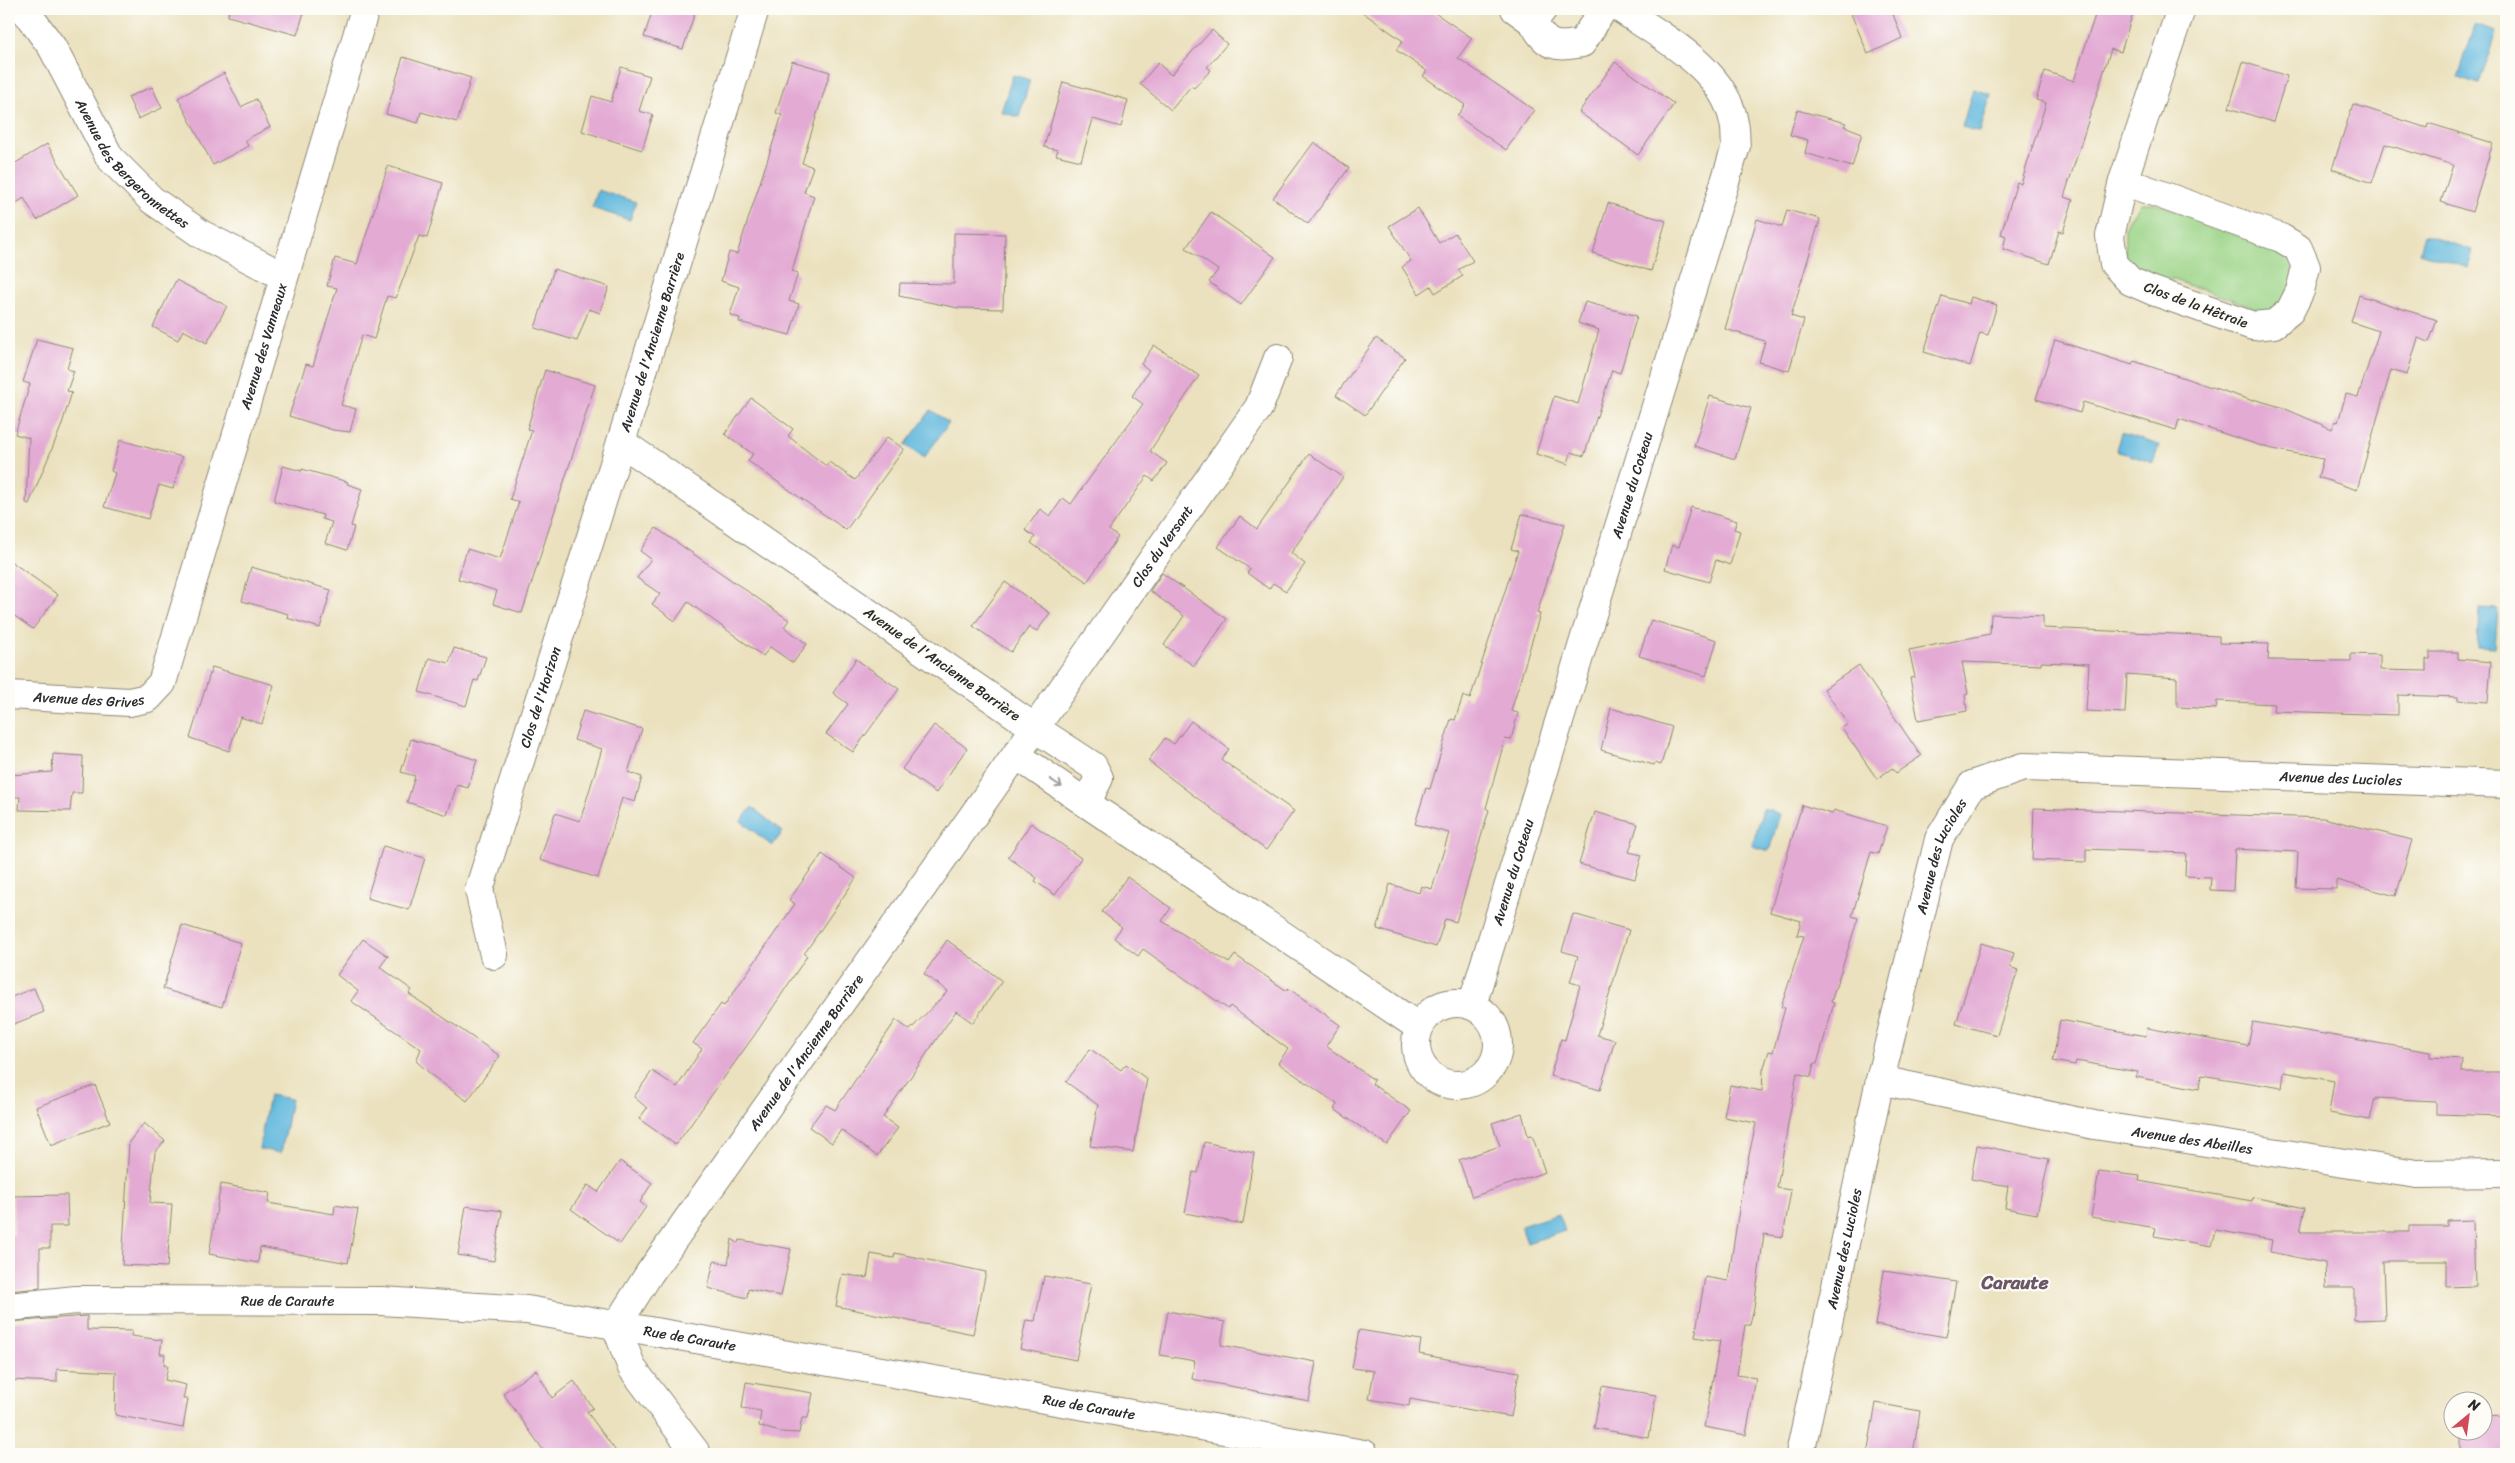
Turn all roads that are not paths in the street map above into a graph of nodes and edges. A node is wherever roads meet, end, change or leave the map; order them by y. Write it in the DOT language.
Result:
graph roads {
  1 [pos="24,9"];
  2 [pos="365,9"];
  3 [pos="754,9"];
  4 [pos="1603,9"];
  5 [pos="1621,9"];
  6 [pos="2181,9"];
  7 [pos="1530,13"];
  8 [pos="2122,181"];
  9 [pos="284,276"];
  10 [pos="1278,358"];
  11 [pos="621,442"];
  12 [pos="162,683"];
  13 [pos="9,695"];
  14 [pos="1035,728"];
  15 [pos="1016,755"];
  16 [pos="2506,784"];
  17 [pos="1089,805"];
  18 [pos="494,955"];
  19 [pos="1472,1004"];
  20 [pos="1419,1026"];
  21 [pos="1880,1080"];
  22 [pos="2506,1173"];
  23 [pos="9,1307"];
  24 [pos="616,1326"];
  25 [pos="697,1454"];
  26 [pos="1364,1454"];
  27 [pos="1800,1454"];
  1 -- 9 [label="street, Avenue des Bergeronnettes"];
  2 -- 9 [label="street, Avenue des Vanneaux"];
  3 -- 11 [label="street, Avenue de l'Ancienne Barrière"];
  4 -- 7 [label="street"];
  5 -- 19 [label="street, Avenue du Coteau"];
  6 -- 8 [label="street, Clos de la Hêtraie"];
  8 -- 8 [label="street, Clos de la Hêtraie"];
  9 -- 12 [label="street, Avenue des Vanneaux"];
  10 -- 14 [label="street, Clos du Versant"];
  11 -- 14 [label="street, Avenue de l'Ancienne Barrière"];
  11 -- 18 [label="street, Clos de l'Horizon"];
  12 -- 13 [label="street, Avenue des Grives"];
  14 -- 15 [label="street, Avenue de l'Ancienne Barrière"];
  14 -- 17 [label="street"];
  15 -- 17 [label="street, one-way"];
  15 -- 24 [label="street, Avenue de l'Ancienne Barrière"];
  16 -- 21 [label="street, Avenue des Lucioles"];
  17 -- 20 [label="street"];
  19 -- 20 [label="street"];
  19 -- 20 [label="street"];
  21 -- 22 [label="street, Avenue des Abeilles"];
  21 -- 27 [label="street, Avenue des Lucioles"];
  23 -- 24 [label="street, Rue de Caraute"];
  24 -- 25 [label="street"];
  24 -- 26 [label="street, Rue de Caraute"];
}
